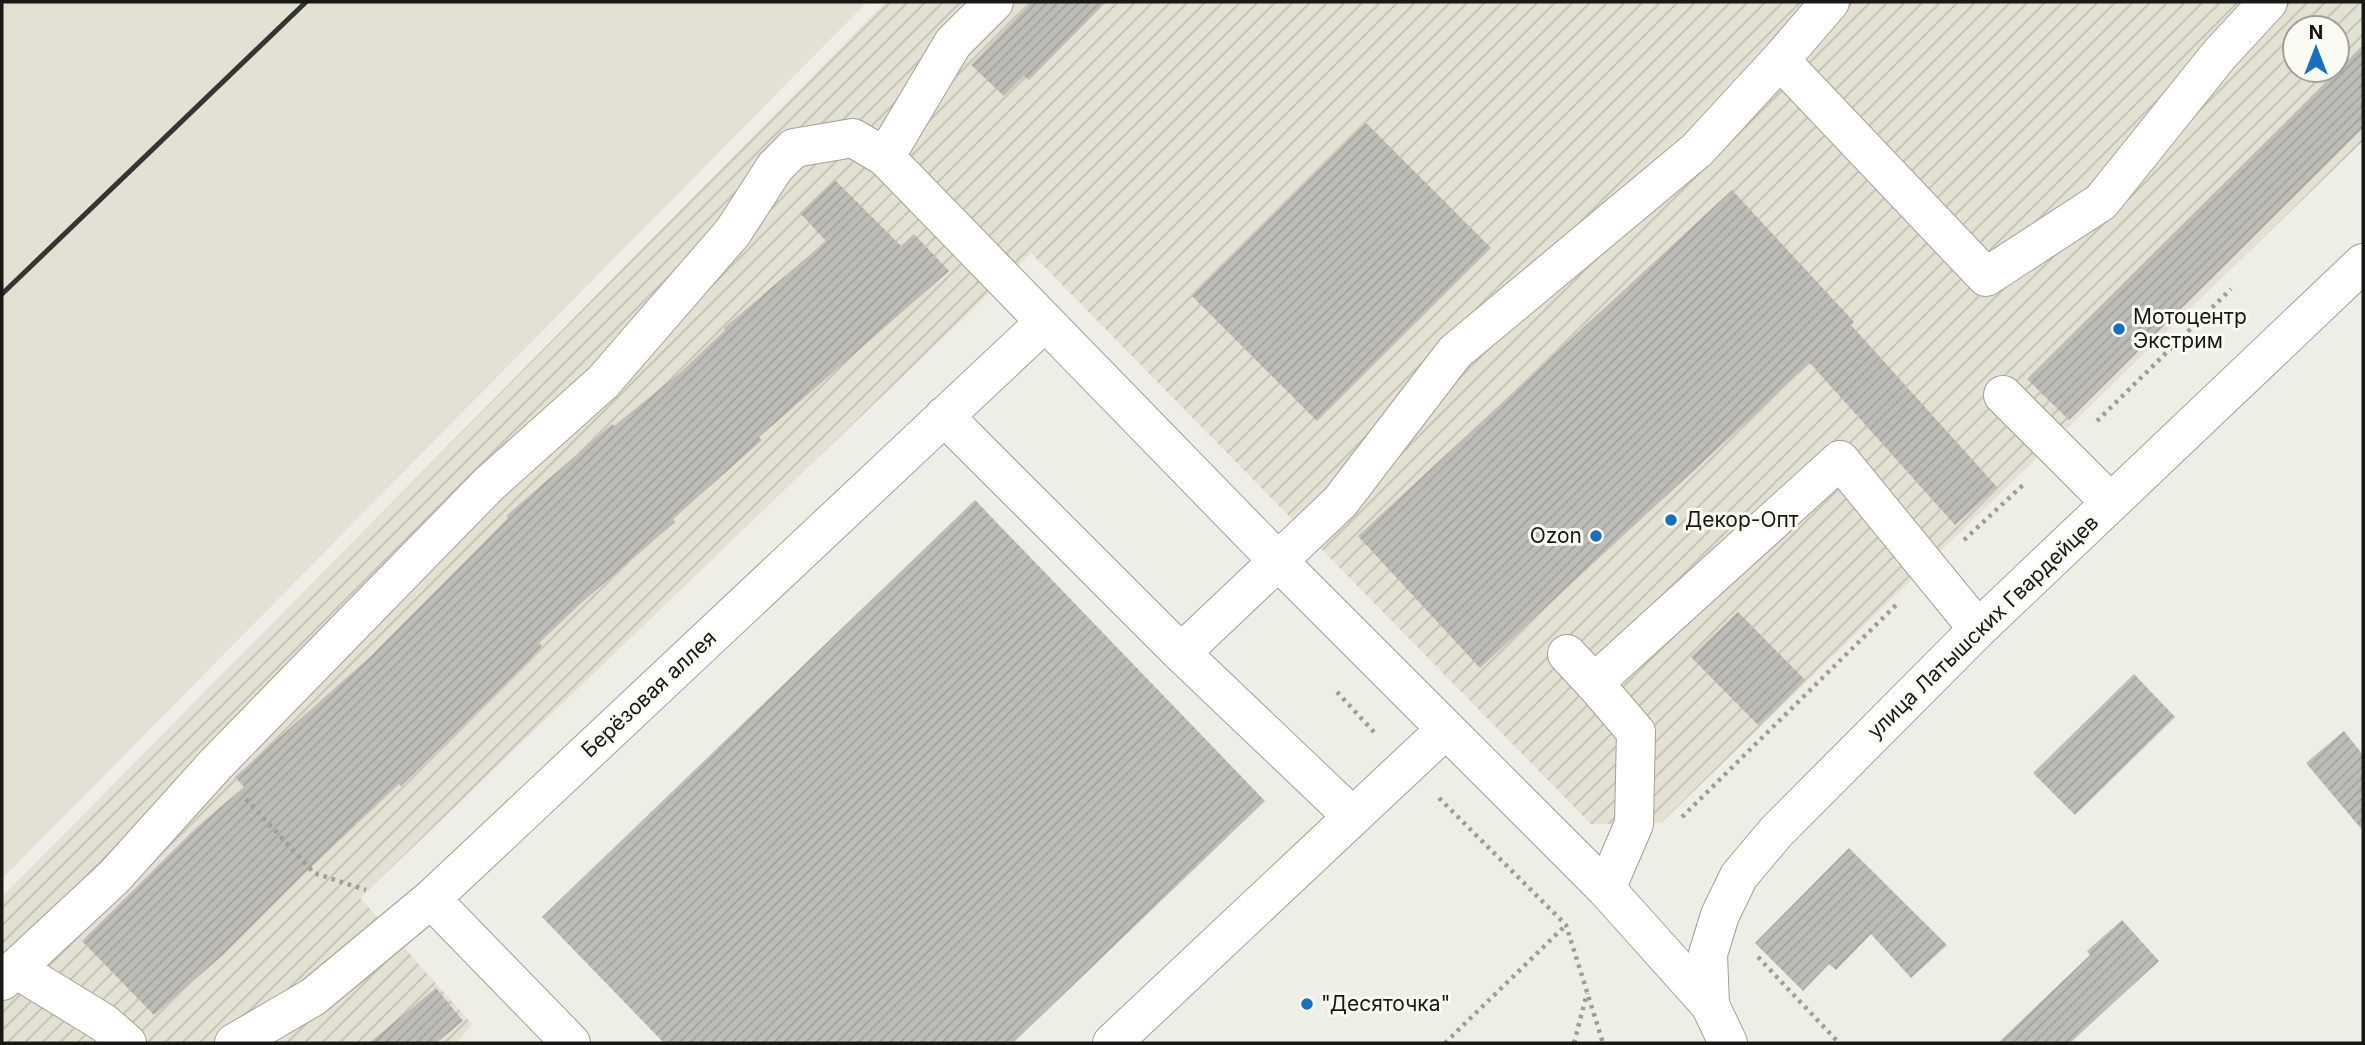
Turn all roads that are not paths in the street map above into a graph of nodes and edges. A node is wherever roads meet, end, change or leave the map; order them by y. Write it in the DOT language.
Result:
graph roads {
  1 [pos="994,2"];
  2 [pos="1830,2"];
  3 [pos="2268,2"];
  4 [pos="1780,60"];
  5 [pos="886,157"];
  6 [pos="2363,263"];
  7 [pos="1045,322"];
  8 [pos="2003,395"];
  9 [pos="944,416"];
  10 [pos="2110,502"];
  11 [pos="1277,560"];
  12 [pos="1978,629"];
  13 [pos="1181,653"];
  14 [pos="1567,654"];
  15 [pos="1594,683"];
  16 [pos="1446,730"];
  17 [pos="1352,816"];
  18 [pos="1606,889"];
  19 [pos="431,899"];
  20 [pos="9,975"];
  21 [pos="1710,1005"];
  22 [pos="127,1043"];
  23 [pos="234,1043"];
  24 [pos="571,1043"];
  25 [pos="1112,1043"];
  26 [pos="1728,1043"];
  1 -- 5 [label="street"];
  2 -- 4 [label="street"];
  3 -- 4 [label="street"];
  4 -- 11 [label="street"];
  5 -- 7 [label="street"];
  5 -- 20 [label="street"];
  6 -- 10 [label="street, улица Латышских Гвардейцев"];
  7 -- 9 [label="street, Берёзовая аллея"];
  7 -- 11 [label="street"];
  8 -- 10 [label="street"];
  9 -- 13 [label="street"];
  9 -- 19 [label="street, Берёзовая аллея"];
  10 -- 12 [label="street, улица Латышских Гвардейцев"];
  11 -- 13 [label="street"];
  11 -- 16 [label="street"];
  12 -- 15 [label="street"];
  12 -- 21 [label="street, улица Латышских Гвардейцев"];
  13 -- 17 [label="street"];
  14 -- 15 [label="street"];
  15 -- 18 [label="street"];
  16 -- 17 [label="street"];
  16 -- 18 [label="street"];
  17 -- 25 [label="street"];
  18 -- 21 [label="street"];
  19 -- 23 [label="street, Берёзовая аллея"];
  19 -- 24 [label="street"];
  20 -- 22 [label="street"];
  21 -- 26 [label="street, улица Латышских Гвардейцев"];
}
